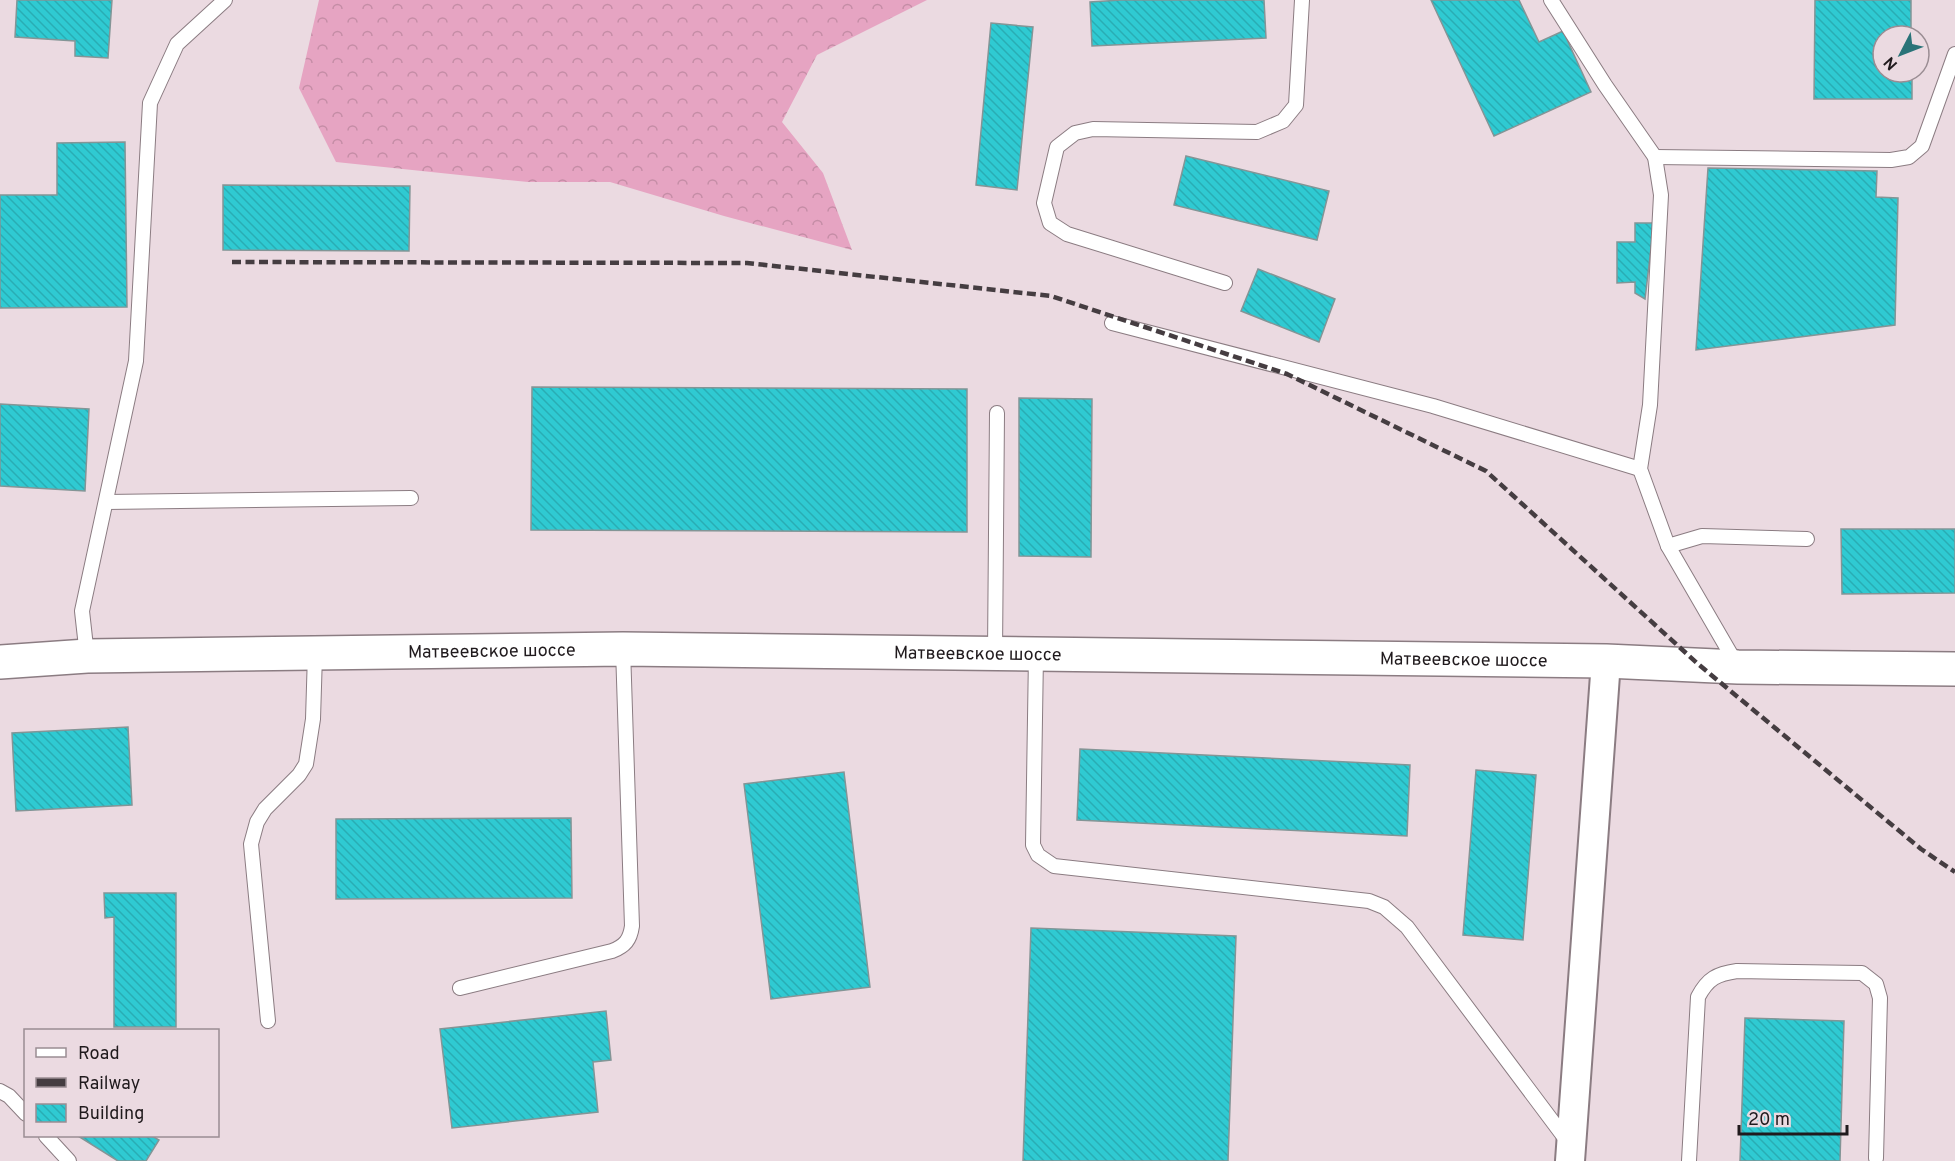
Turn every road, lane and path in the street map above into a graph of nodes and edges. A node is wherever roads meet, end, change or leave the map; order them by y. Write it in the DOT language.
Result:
graph roads {
  1 [pos="225,0"];
  2 [pos="1302,0"];
  3 [pos="1551,0"];
  4 [pos="1955,54"];
  5 [pos="1655,157"];
  6 [pos="1225,283"];
  7 [pos="1112,323"];
  8 [pos="997,412"];
  9 [pos="1640,469"];
  10 [pos="411,498"];
  11 [pos="106,502"];
  12 [pos="1807,539"];
  13 [pos="1668,546"];
  14 [pos="623,650"];
  15 [pos="315,654"];
  16 [pos="995,655"];
  17 [pos="1036,655"];
  18 [pos="87,656"];
  19 [pos="1606,661"];
  20 [pos="0,662"];
  21 [pos="1738,667"];
  22 [pos="1955,669"];
  23 [pos="460,988"];
  24 [pos="268,1021"];
  25 [pos="0,1091"];
  26 [pos="24,1112"];
  27 [pos="47,1137"];
  28 [pos="1570,1154"];
  29 [pos="1876,1158"];
  30 [pos="69,1161"];
  31 [pos="1689,1161"];
  1 -- 11 [label="lane"];
  2 -- 6 [label="lane"];
  3 -- 5 [label="lane"];
  4 -- 5 [label="lane"];
  5 -- 9 [label="lane"];
  7 -- 9 [label="lane"];
  8 -- 16 [label="lane"];
  9 -- 13 [label="lane"];
  10 -- 11 [label="lane"];
  11 -- 18 [label="lane"];
  12 -- 13 [label="lane"];
  13 -- 21 [label="lane"];
  14 -- 15 [label="main road, Матвеевское шоссе"];
  14 -- 16 [label="main road, Матвеевское шоссе"];
  14 -- 23 [label="lane"];
  15 -- 18 [label="main road, Матвеевское шоссе"];
  15 -- 24 [label="lane"];
  16 -- 17 [label="main road, Матвеевское шоссе"];
  17 -- 19 [label="main road, Матвеевское шоссе"];
  17 -- 28 [label="lane"];
  18 -- 20 [label="main road, Матвеевское шоссе"];
  19 -- 21 [label="main road, Матвеевское шоссе"];
  19 -- 28 [label="street"];
  21 -- 22 [label="main road, Матвеевское шоссе"];
  25 -- 26 [label="lane"];
  27 -- 30 [label="lane"];
  29 -- 31 [label="lane"];
}
